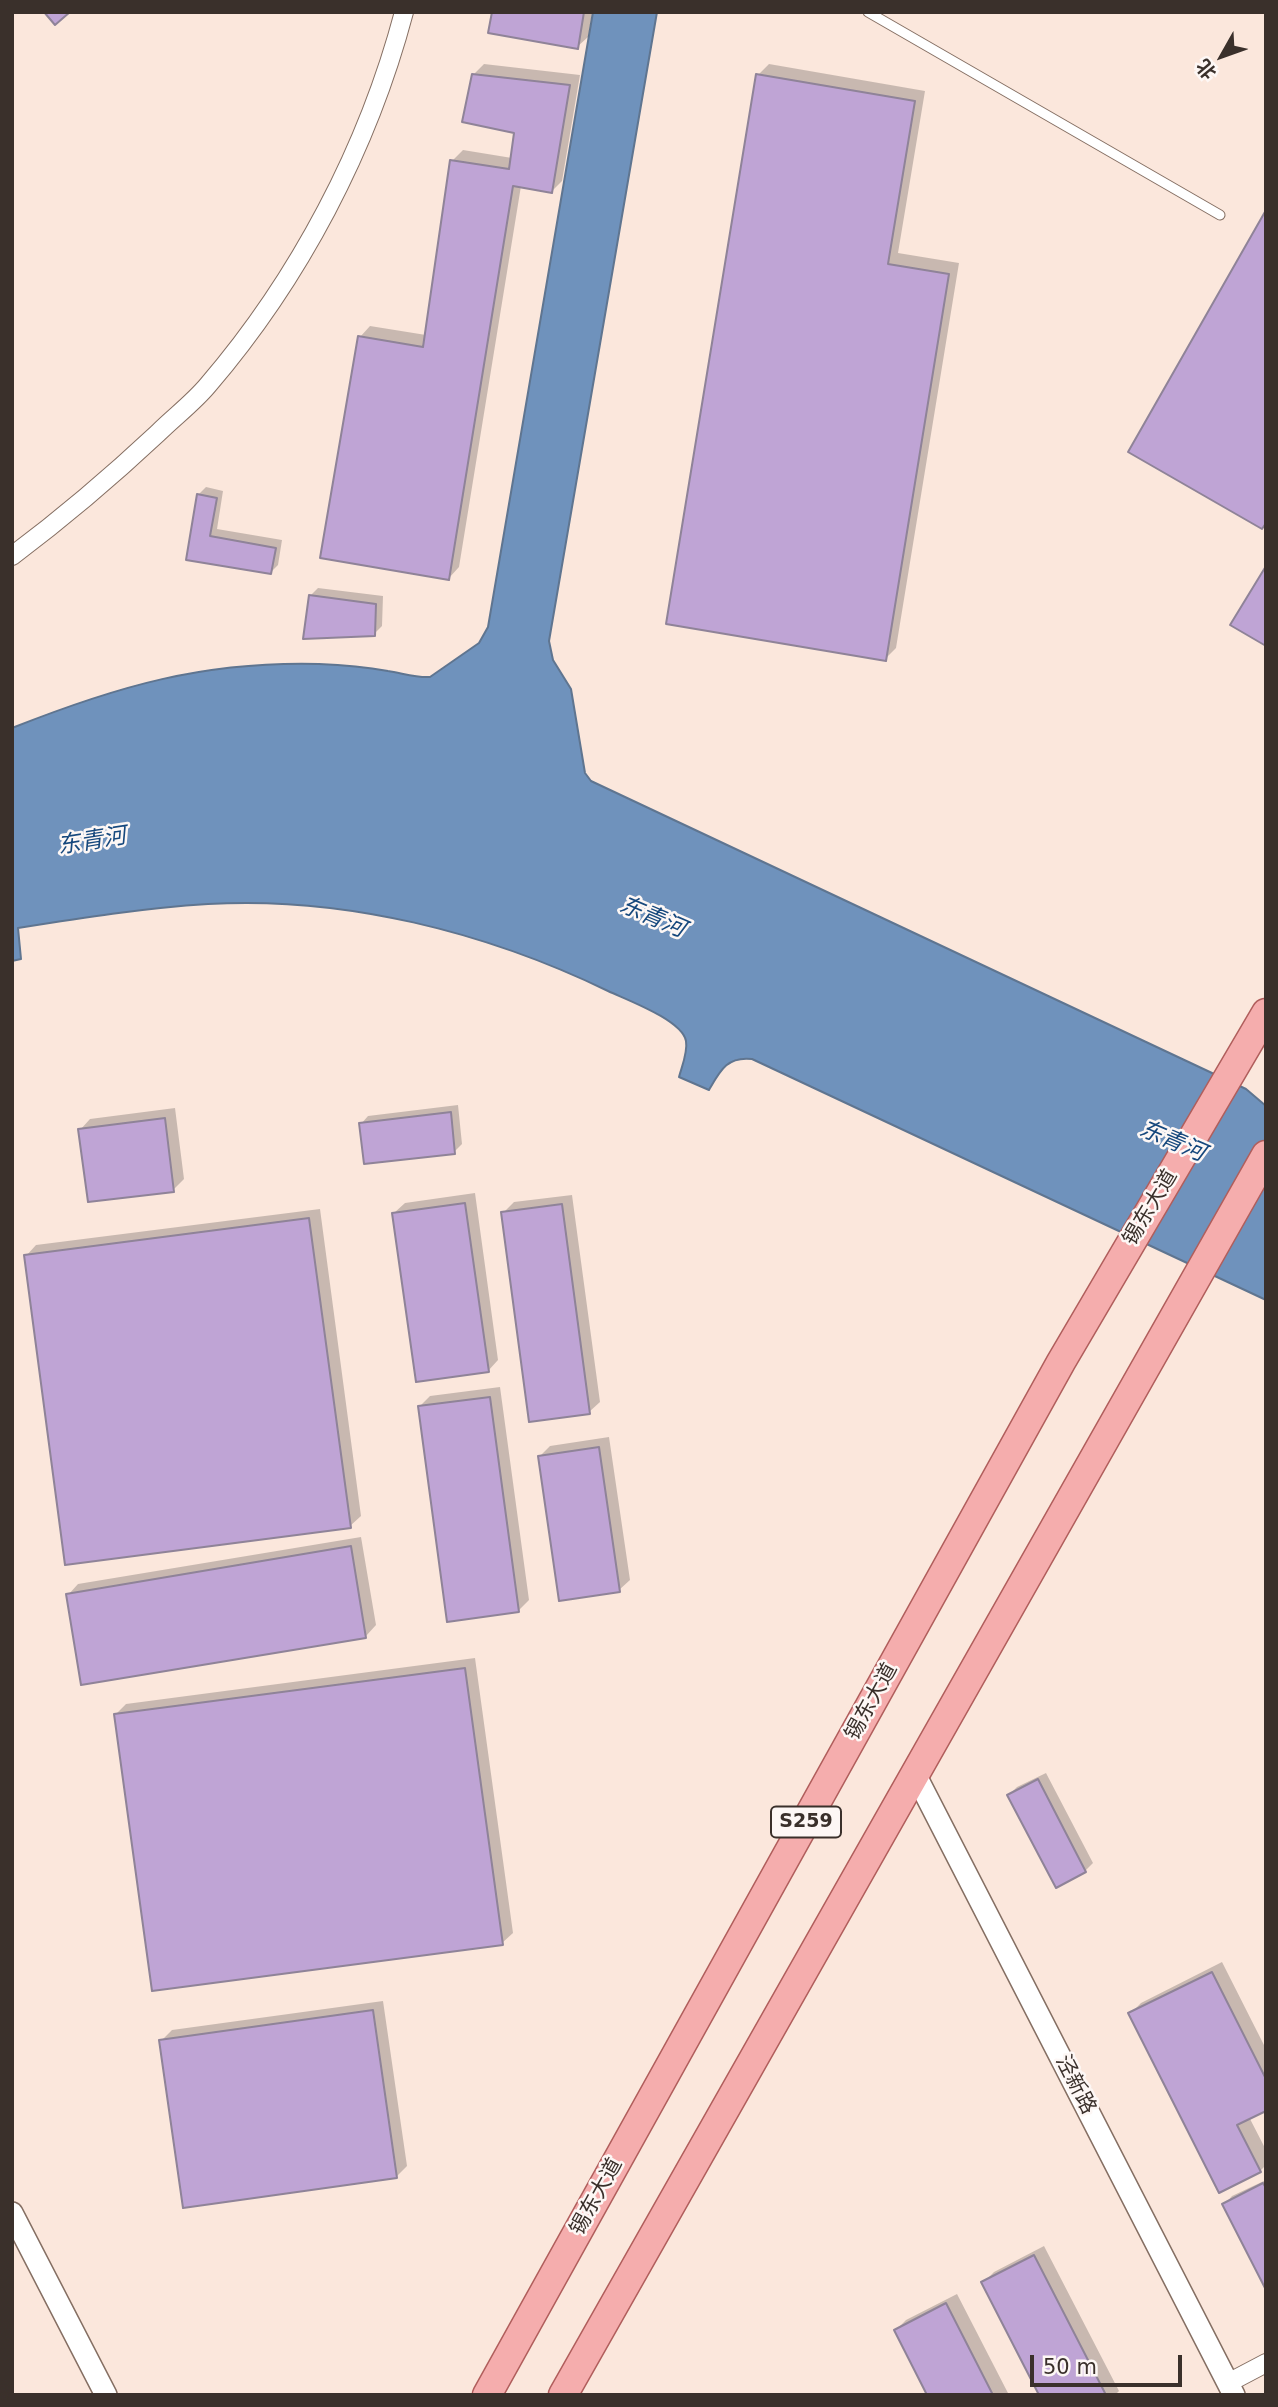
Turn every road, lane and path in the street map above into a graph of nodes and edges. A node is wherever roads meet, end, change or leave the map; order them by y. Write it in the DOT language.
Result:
graph roads {
  1 [pos="404,12"];
  2 [pos="868,12"];
  3 [pos="1220,215"];
  4 [pos="12,556"];
  5 [pos="1266,1013"];
  6 [pos="1266,1155"];
  7 [pos="916,1776"];
  8 [pos="12,2213"];
  9 [pos="1266,2363"];
  10 [pos="1231,2389"];
  11 [pos="106,2395"];
  12 [pos="487,2395"];
  13 [pos="563,2395"];
  1 -- 4 [label="street"];
  2 -- 3 [label="lane"];
  5 -- 12 [label="main road, 锡东大道 / S259"];
  6 -- 7 [label="main road"];
  7 -- 10 [label="street, 泾新路"];
  7 -- 13 [label="main road"];
  8 -- 11 [label="street"];
  9 -- 10 [label="street"];
}
